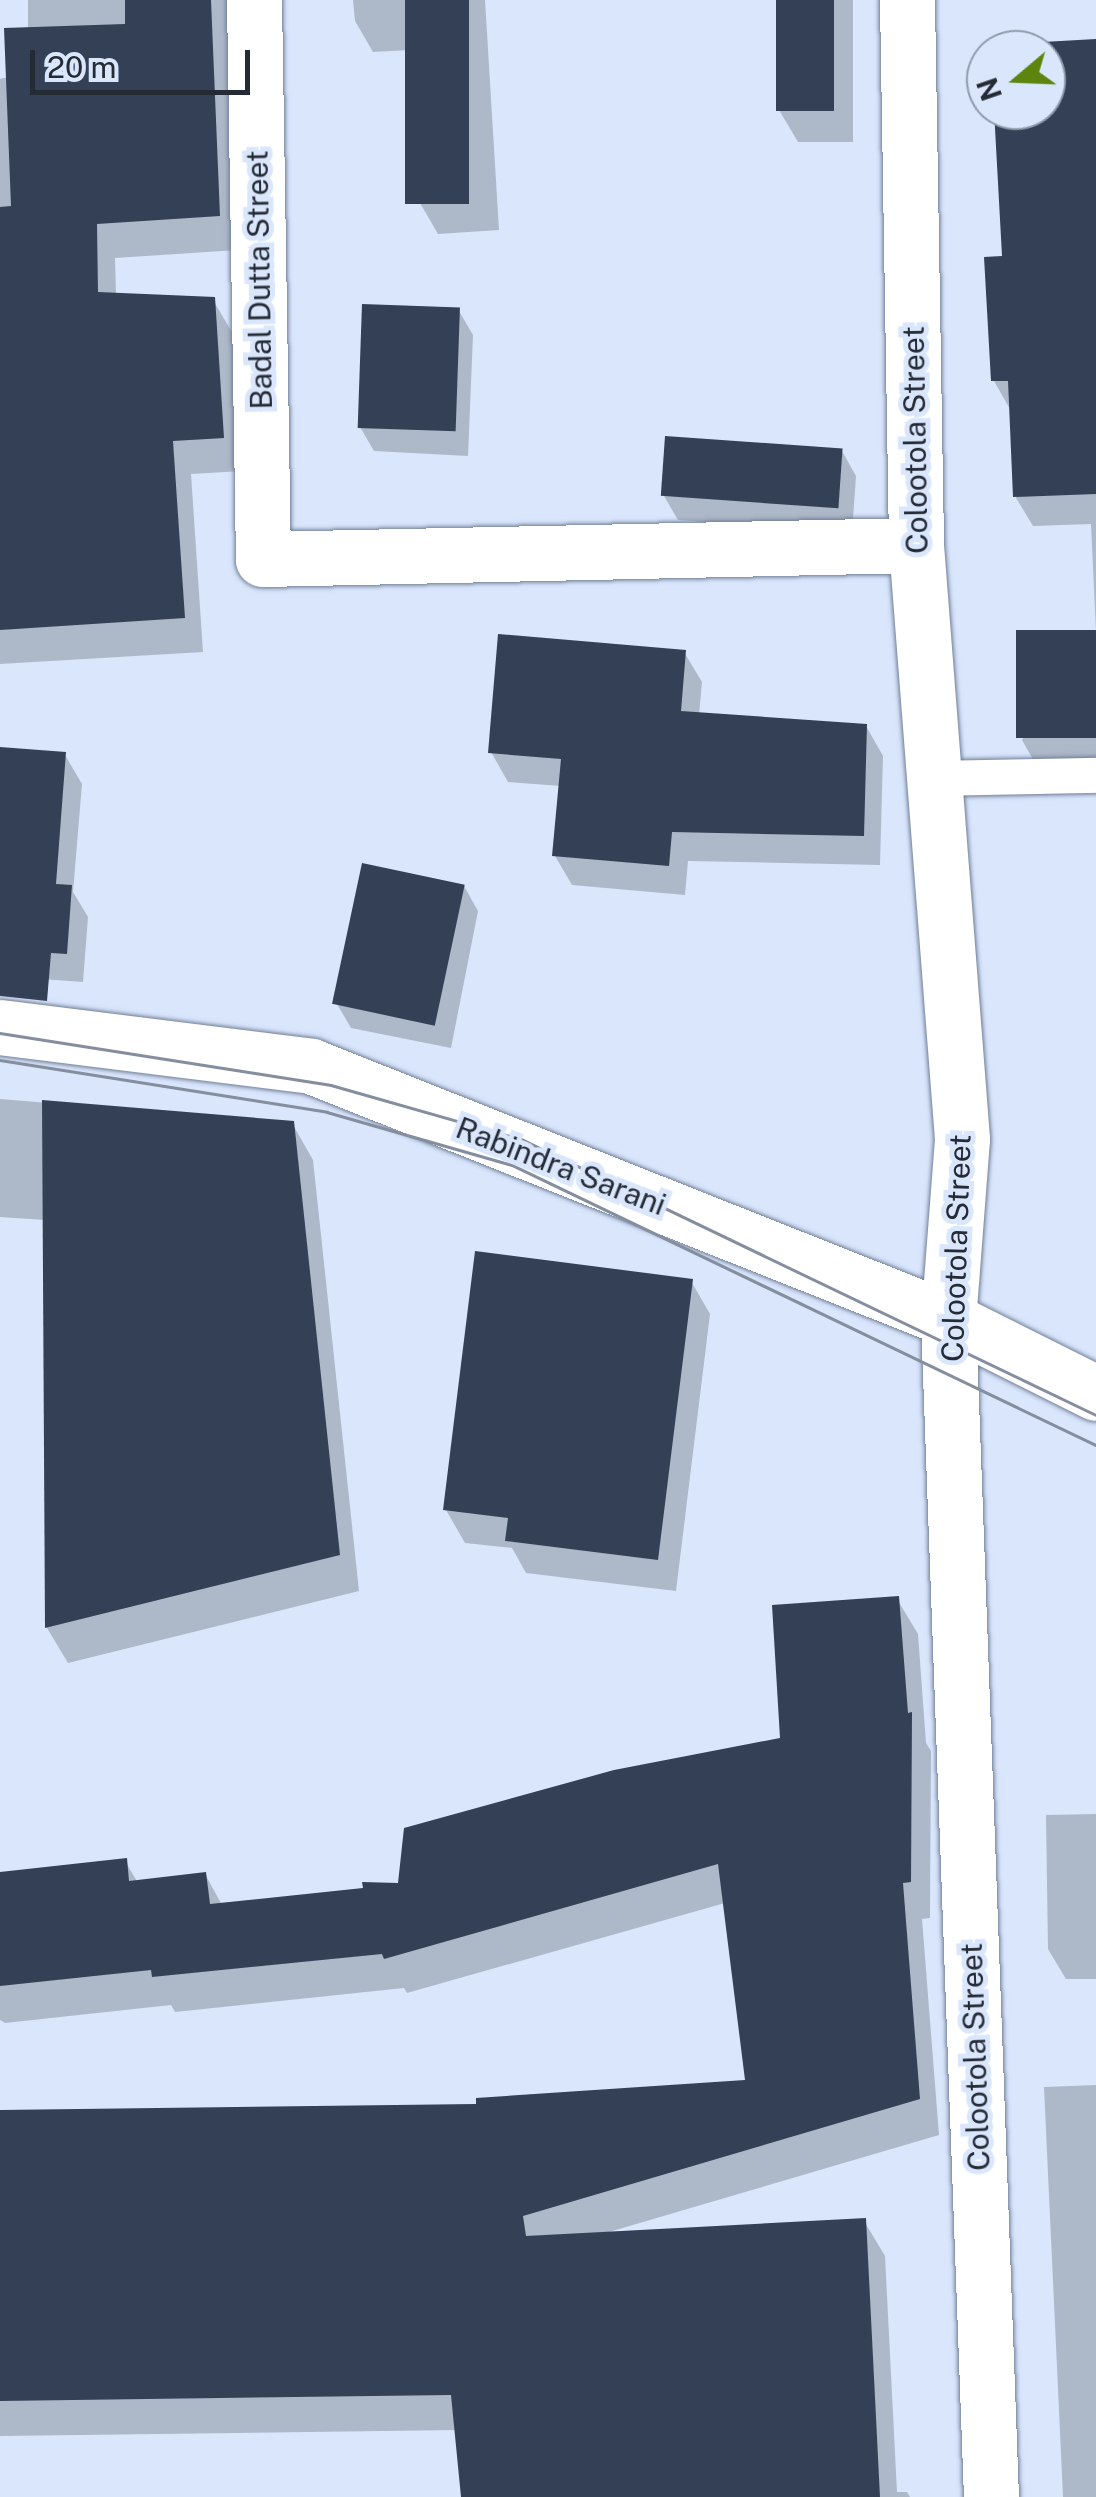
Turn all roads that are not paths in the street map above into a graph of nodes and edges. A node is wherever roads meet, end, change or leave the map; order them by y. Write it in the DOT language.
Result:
graph roads {
  1 [pos="254,0"];
  2 [pos="907,0"];
  3 [pos="916,545"];
  4 [pos="1096,774"];
  5 [pos="937,778"];
  6 [pos="0,1027"];
  7 [pos="948,1318"];
  8 [pos="1096,1393"];
  9 [pos="991,2497"];
  1 -- 3 [label="main road, Badal Dutta Street"];
  2 -- 3 [label="main road, Colootola Street"];
  3 -- 5 [label="main road, Colootola Street"];
  4 -- 5 [label="lane"];
  5 -- 7 [label="main road, Colootola Street"];
  6 -- 7 [label="main road, Rabindra Sarani"];
  7 -- 8 [label="main road, Rabindra Sarani"];
  7 -- 9 [label="main road, Colootola Street"];
}
